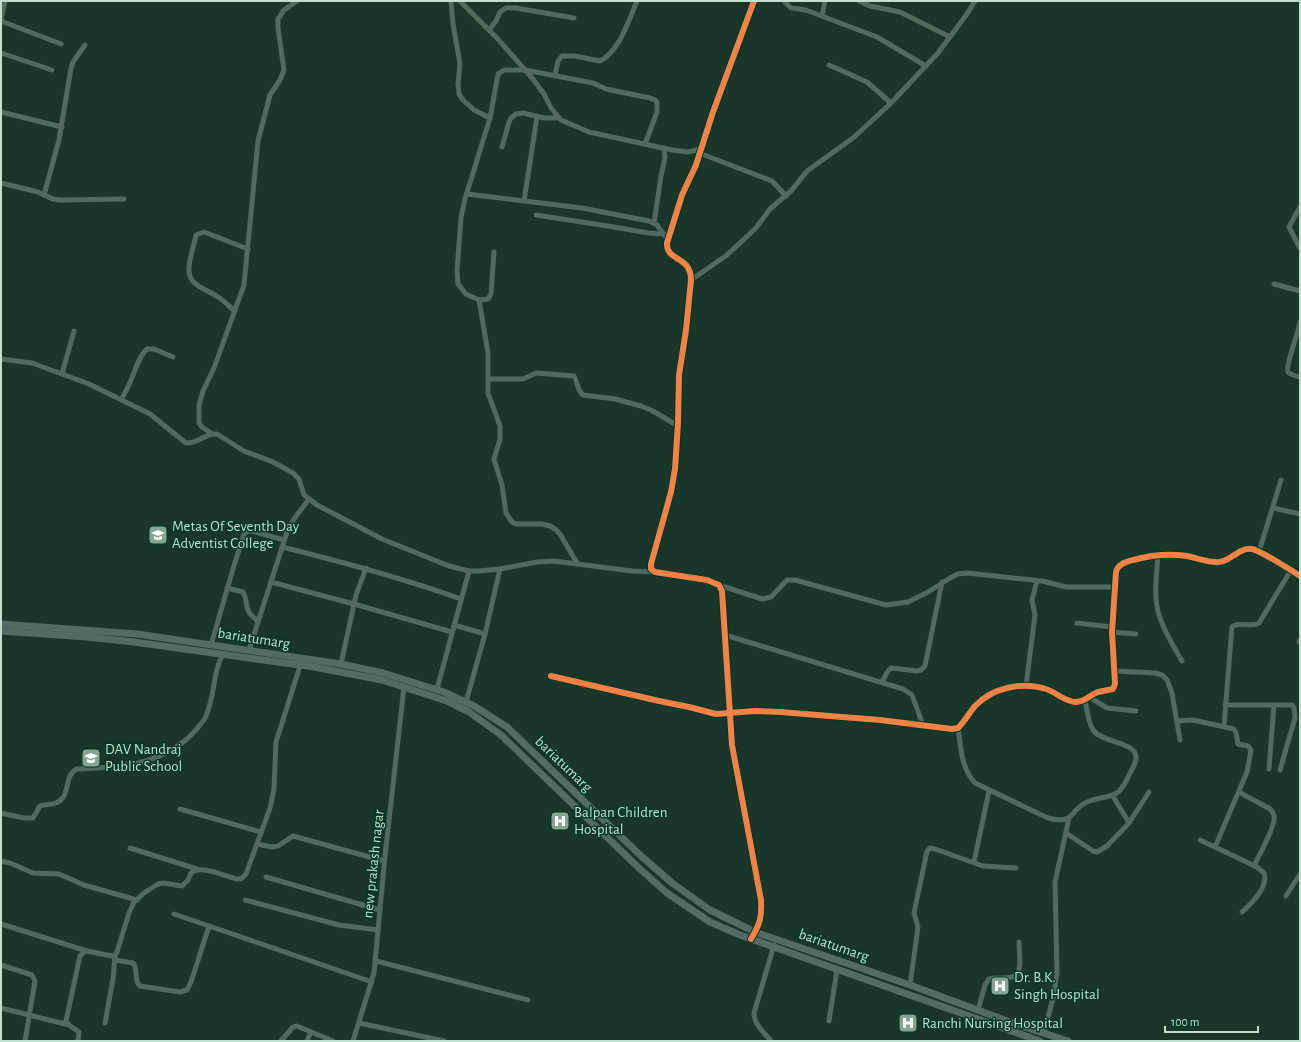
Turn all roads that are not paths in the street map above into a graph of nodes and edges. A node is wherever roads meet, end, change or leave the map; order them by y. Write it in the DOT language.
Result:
graph roads {
  1 [pos="5,1"];
  2 [pos="297,1"];
  3 [pos="451,1"];
  4 [pos="460,1"];
  5 [pos="637,1"];
  6 [pos="754,1"];
  7 [pos="784,1"];
  8 [pos="825,1"];
  9 [pos="859,1"];
  10 [pos="975,1"];
  11 [pos="822,16"];
  12 [pos="574,18"];
  13 [pos="1,20"];
  14 [pos="489,30"];
  15 [pos="950,37"];
  16 [pos="61,44"];
  17 [pos="85,45"];
  18 [pos="1,54"];
  19 [pos="829,65"];
  20 [pos="926,66"];
  21 [pos="52,70"];
  22 [pos="525,70"];
  23 [pos="555,75"];
  24 [pos="891,103"];
  25 [pos="1,112"];
  26 [pos="537,117"];
  27 [pos="490,118"];
  28 [pos="559,118"];
  29 [pos="62,127"];
  30 [pos="645,144"];
  31 [pos="502,147"];
  32 [pos="664,148"];
  33 [pos="700,151"];
  34 [pos="1,183"];
  35 [pos="467,194"];
  36 [pos="44,195"];
  37 [pos="786,196"];
  38 [pos="124,199"];
  39 [pos="524,201"];
  40 [pos="1299,209"];
  41 [pos="536,215"];
  42 [pos="654,223"];
  43 [pos="663,234"];
  44 [pos="668,240"];
  45 [pos="1300,248"];
  46 [pos="248,249"];
  47 [pos="494,252"];
  48 [pos="691,280"];
  49 [pos="1274,284"];
  50 [pos="1300,291"];
  51 [pos="479,300"];
  52 [pos="235,311"];
  53 [pos="1300,322"];
  54 [pos="74,332"];
  55 [pos="173,357"];
  56 [pos="1,359"];
  57 [pos="62,374"];
  58 [pos="1300,377"];
  59 [pos="489,379"];
  60 [pos="121,399"];
  61 [pos="678,426"];
  62 [pos="212,434"];
  63 [pos="1281,480"];
  64 [pos="309,499"];
  65 [pos="1273,508"];
  66 [pos="1300,514"];
  67 [pos="284,540"];
  68 [pos="282,547"];
  69 [pos="1259,552"];
  70 [pos="1158,555"];
  71 [pos="577,563"];
  72 [pos="366,568"];
  73 [pos="500,569"];
  74 [pos="1290,570"];
  75 [pos="469,571"];
  76 [pos="655,572"];
  77 [pos="1300,576"];
  78 [pos="1037,581"];
  79 [pos="270,582"];
  80 [pos="942,582"];
  81 [pos="719,585"];
  82 [pos="1115,587"];
  83 [pos="227,588"];
  84 [pos="461,599"];
  85 [pos="354,604"];
  86 [pos="258,620"];
  87 [pos="1077,623"];
  88 [pos="1,624"];
  89 [pos="454,625"];
  90 [pos="1112,630"];
  91 [pos="1,631"];
  92 [pos="452,632"];
  93 [pos="485,634"];
  94 [pos="1136,634"];
  95 [pos="725,635"];
  96 [pos="211,644"];
  97 [pos="249,650"];
  98 [pos="223,654"];
  99 [pos="1182,660"];
  100 [pos="301,662"];
  101 [pos="341,664"];
  102 [pos="1115,671"];
  103 [pos="551,676"];
  104 [pos="882,682"];
  105 [pos="404,686"];
  106 [pos="1026,686"];
  107 [pos="437,689"];
  108 [pos="1087,699"];
  109 [pos="466,702"];
  110 [pos="1225,705"];
  111 [pos="1274,705"];
  112 [pos="1136,711"];
  113 [pos="730,713"];
  114 [pos="1177,721"];
  115 [pos="923,725"];
  116 [pos="1224,726"];
  117 [pos="958,728"];
  118 [pos="1180,740"];
  119 [pos="1269,769"];
  120 [pos="1280,770"];
  121 [pos="989,791"];
  122 [pos="1150,792"];
  123 [pos="1239,792"];
  124 [pos="1113,796"];
  125 [pos="180,809"];
  126 [pos="1,813"];
  127 [pos="1069,818"];
  128 [pos="1129,823"];
  129 [pos="262,832"];
  130 [pos="1066,833"];
  131 [pos="1200,840"];
  132 [pos="257,844"];
  133 [pos="1216,847"];
  134 [pos="130,848"];
  135 [pos="1,861"];
  136 [pos="384,861"];
  137 [pos="974,862"];
  138 [pos="1254,866"];
  139 [pos="1016,868"];
  140 [pos="198,870"];
  141 [pos="1300,874"];
  142 [pos="266,878"];
  143 [pos="1286,896"];
  144 [pos="137,900"];
  145 [pos="245,900"];
  146 [pos="380,910"];
  147 [pos="1242,912"];
  148 [pos="174,914"];
  149 [pos="1,924"];
  150 [pos="209,926"];
  151 [pos="378,930"];
  152 [pos="755,932"];
  153 [pos="751,939"];
  154 [pos="776,939"];
  155 [pos="1019,942"];
  156 [pos="773,947"];
  157 [pos="87,951"];
  158 [pos="115,957"];
  159 [pos="376,961"];
  160 [pos="1,965"];
  161 [pos="837,970"];
  162 [pos="372,982"];
  163 [pos="910,985"];
  164 [pos="528,1000"];
  165 [pos="1,1008"];
  166 [pos="978,1010"];
  167 [pos="29,1016"];
  168 [pos="829,1021"];
  169 [pos="105,1023"];
  170 [pos="359,1023"];
  171 [pos="68,1025"];
  172 [pos="311,1032"];
  173 [pos="1044,1033"];
  174 [pos="422,1039"];
  175 [pos="25,1041"];
  176 [pos="78,1041"];
  177 [pos="281,1041"];
  178 [pos="307,1041"];
  179 [pos="333,1041"];
  180 [pos="353,1041"];
  181 [pos="444,1041"];
  182 [pos="771,1041"];
  183 [pos="1037,1041"];
  184 [pos="1068,1041"];
  1 -- 13 [label="street"];
  2 -- 46 [label="street"];
  3 -- 27 [label="street"];
  4 -- 14 [label="street"];
  5 -- 23 [label="street"];
  6 -- 33 [label="street"];
  7 -- 11 [label="street"];
  8 -- 11 [label="street"];
  9 -- 15 [label="street"];
  10 -- 15 [label="street"];
  11 -- 20 [label="street"];
  12 -- 14 [label="street"];
  13 -- 16 [label="street"];
  14 -- 22 [label="street"];
  15 -- 20 [label="street"];
  17 -- 29 [label="street"];
  18 -- 21 [label="street"];
  19 -- 24 [label="street"];
  20 -- 24 [label="street"];
  22 -- 23 [label="street"];
  22 -- 27 [label="street"];
  22 -- 28 [label="street"];
  23 -- 30 [label="street"];
  24 -- 37 [label="street"];
  25 -- 29 [label="street"];
  26 -- 28 [label="street"];
  26 -- 31 [label="street"];
  26 -- 39 [label="street"];
  27 -- 35 [label="street"];
  28 -- 30 [label="street"];
  29 -- 36 [label="street"];
  30 -- 32 [label="street"];
  32 -- 33 [label="street"];
  32 -- 42 [label="street"];
  33 -- 37 [label="street"];
  33 -- 44 [label="street"];
  34 -- 36 [label="street"];
  35 -- 39 [label="street"];
  35 -- 51 [label="street"];
  36 -- 38 [label="street"];
  37 -- 48 [label="street"];
  39 -- 42 [label="street"];
  40 -- 45 [label="street"];
  41 -- 43 [label="street"];
  42 -- 43 [label="street"];
  43 -- 44 [label="street"];
  44 -- 48 [label="street"];
  46 -- 52 [label="street"];
  46 -- 52 [label="street"];
  47 -- 51 [label="street"];
  48 -- 61 [label="street"];
  49 -- 50 [label="street"];
  51 -- 59 [label="street"];
  52 -- 62 [label="street"];
  53 -- 58 [label="street"];
  54 -- 57 [label="street"];
  55 -- 60 [label="street"];
  56 -- 57 [label="street"];
  57 -- 60 [label="street"];
  59 -- 61 [label="street"];
  59 -- 71 [label="street"];
  60 -- 62 [label="street"];
  61 -- 76 [label="street"];
  62 -- 64 [label="street"];
  63 -- 65 [label="street"];
  64 -- 67 [label="street"];
  64 -- 75 [label="street"];
  65 -- 66 [label="street"];
  65 -- 69 [label="street"];
  67 -- 68 [label="street"];
  67 -- 83 [label="street"];
  68 -- 72 [label="street"];
  68 -- 79 [label="street"];
  69 -- 70 [label="street"];
  69 -- 74 [label="street"];
  70 -- 82 [label="street"];
  70 -- 99 [label="street"];
  71 -- 73 [label="street"];
  71 -- 76 [label="street"];
  72 -- 84 [label="street"];
  72 -- 85 [label="street"];
  73 -- 75 [label="street"];
  73 -- 93 [label="street"];
  74 -- 77 [label="street"];
  74 -- 110 [label="street"];
  75 -- 84 [label="street"];
  76 -- 81 [label="street"];
  78 -- 80 [label="street"];
  78 -- 82 [label="street"];
  78 -- 106 [label="street"];
  79 -- 85 [label="street"];
  79 -- 86 [label="street"];
  80 -- 81 [label="street"];
  80 -- 104 [label="street"];
  81 -- 95 [label="street"];
  82 -- 90 [label="street"];
  83 -- 86 [label="street"];
  83 -- 96 [label="street"];
  84 -- 89 [label="street"];
  85 -- 92 [label="street"];
  85 -- 101 [label="street"];
  86 -- 97 [label="street"];
  87 -- 90 [label="street"];
  88 -- 96 [label="main road, bariatumarg"];
  89 -- 92 [label="street"];
  89 -- 93 [label="street"];
  90 -- 94 [label="street"];
  90 -- 102 [label="street"];
  91 -- 98 [label="main road, bariatumarg"];
  92 -- 107 [label="street"];
  93 -- 109 [label="street"];
  95 -- 104 [label="street"];
  95 -- 113 [label="street"];
  96 -- 97 [label="main road, bariatumarg"];
  97 -- 100 [label="main road, bariatumarg"];
  98 -- 100 [label="main road, bariatumarg"];
  98 -- 126 [label="street"];
  100 -- 101 [label="main road, bariatumarg"];
  100 -- 105 [label="main road, bariatumarg"];
  100 -- 129 [label="street"];
  101 -- 107 [label="main road, bariatumarg"];
  102 -- 108 [label="street"];
  102 -- 114 [label="street"];
  103 -- 113 [label="street"];
  104 -- 115 [label="street"];
  105 -- 136 [label="street, new prakash nagar"];
  105 -- 153 [label="main road, bariatumarg"];
  106 -- 108 [label="street"];
  106 -- 117 [label="street"];
  107 -- 109 [label="main road, bariatumarg"];
  108 -- 112 [label="street"];
  108 -- 124 [label="street"];
  109 -- 152 [label="main road, bariatumarg"];
  110 -- 111 [label="street"];
  110 -- 116 [label="street"];
  111 -- 119 [label="street"];
  111 -- 120 [label="street"];
  113 -- 115 [label="street"];
  113 -- 152 [label="street"];
  114 -- 116 [label="street"];
  114 -- 118 [label="street"];
  115 -- 117 [label="street"];
  116 -- 123 [label="street"];
  117 -- 121 [label="street"];
  121 -- 127 [label="street"];
  121 -- 137 [label="street"];
  122 -- 128 [label="street"];
  123 -- 133 [label="street"];
  123 -- 138 [label="street"];
  124 -- 127 [label="street"];
  124 -- 128 [label="street"];
  125 -- 129 [label="street"];
  127 -- 130 [label="street"];
  128 -- 130 [label="street"];
  129 -- 132 [label="street"];
  130 -- 173 [label="street"];
  131 -- 133 [label="street"];
  132 -- 136 [label="street"];
  132 -- 140 [label="street"];
  133 -- 138 [label="street"];
  134 -- 140 [label="street"];
  135 -- 144 [label="street"];
  136 -- 146 [label="street, new prakash nagar"];
  137 -- 139 [label="street"];
  137 -- 163 [label="street"];
  138 -- 147 [label="street"];
  140 -- 144 [label="street"];
  141 -- 143 [label="street"];
  142 -- 146 [label="street"];
  144 -- 158 [label="street"];
  145 -- 151 [label="street"];
  146 -- 151 [label="street, new prakash nagar"];
  148 -- 150 [label="street"];
  149 -- 157 [label="street"];
  150 -- 158 [label="street"];
  150 -- 162 [label="street"];
  151 -- 159 [label="street, new prakash nagar"];
  152 -- 153 [label="street"];
  152 -- 154 [label="main road, bariatumarg"];
  153 -- 156 [label="main road, bariatumarg"];
  154 -- 156 [label="street"];
  154 -- 163 [label="main road, bariatumarg"];
  155 -- 166 [label="street"];
  156 -- 161 [label="main road, bariatumarg"];
  156 -- 182 [label="street"];
  157 -- 158 [label="street"];
  157 -- 171 [label="street"];
  158 -- 169 [label="street"];
  159 -- 162 [label="street, new prakash nagar"];
  159 -- 164 [label="street"];
  160 -- 167 [label="street"];
  161 -- 168 [label="street"];
  161 -- 183 [label="main road, bariatumarg"];
  162 -- 170 [label="street, new prakash nagar"];
  163 -- 166 [label="main road, bariatumarg"];
  165 -- 167 [label="street"];
  166 -- 173 [label="main road, bariatumarg"];
  167 -- 171 [label="street"];
  167 -- 175 [label="street"];
  170 -- 174 [label="street"];
  170 -- 180 [label="street, new prakash nagar"];
  171 -- 176 [label="street"];
  172 -- 177 [label="street"];
  172 -- 178 [label="street"];
  172 -- 179 [label="street"];
  173 -- 184 [label="main road, bariatumarg"];
  174 -- 181 [label="street"];
}
